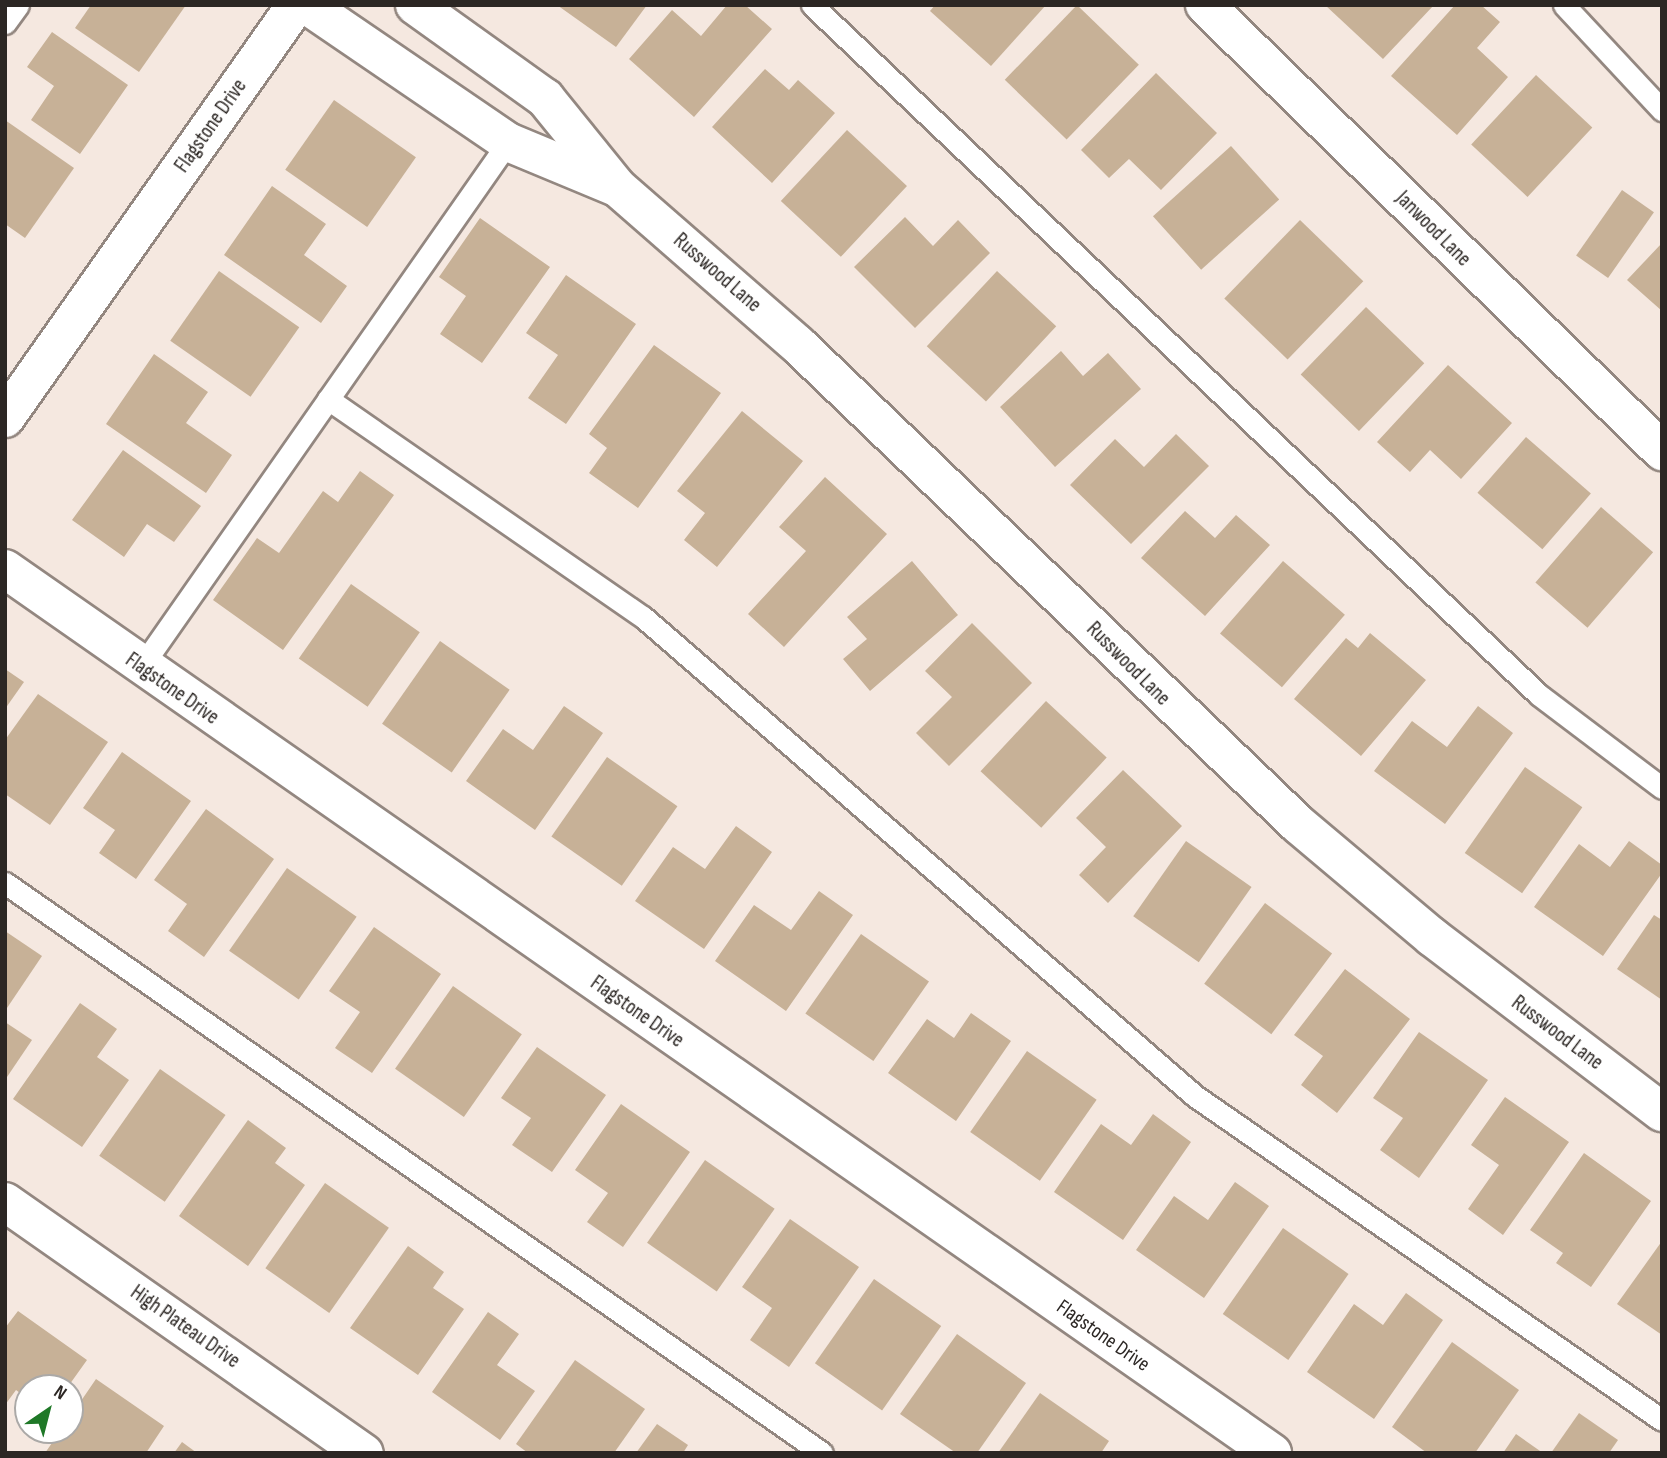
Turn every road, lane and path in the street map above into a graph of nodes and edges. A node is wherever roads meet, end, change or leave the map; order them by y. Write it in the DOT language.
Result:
graph roads {
  1 [pos="18,5"];
  2 [pos="296,5"];
  3 [pos="307,5"];
  4 [pos="415,5"];
  5 [pos="812,5"];
  6 [pos="1205,5"];
  7 [pos="1564,5"];
  8 [pos="5,23"];
  9 [pos="1662,110"];
  10 [pos="508,142"];
  11 [pos="617,187"];
  12 [pos="328,399"];
  13 [pos="5,418"];
  14 [pos="1662,451"];
  15 [pos="5,569"];
  16 [pos="141,667"];
  17 [pos="1662,788"];
  18 [pos="5,883"];
  19 [pos="1662,1112"];
  20 [pos="5,1202"];
  21 [pos="1662,1420"];
  22 [pos="364,1453"];
  23 [pos="822,1453"];
  24 [pos="1272,1453"];
  1 -- 8 [label="lane"];
  2 -- 13 [label="street, Flagstone Drive"];
  3 -- 10 [label="street, Russwood Lane"];
  4 -- 11 [label="street, Russwood Lane"];
  5 -- 17 [label="lane"];
  6 -- 14 [label="street, Janwood Lane"];
  7 -- 9 [label="lane"];
  10 -- 11 [label="street, Russwood Lane"];
  10 -- 12 [label="lane"];
  11 -- 19 [label="street, Russwood Lane"];
  12 -- 16 [label="lane"];
  12 -- 21 [label="lane"];
  15 -- 16 [label="street, Flagstone Drive"];
  16 -- 24 [label="street, Flagstone Drive"];
  18 -- 23 [label="lane"];
  20 -- 22 [label="street, High Plateau Drive"];
}
